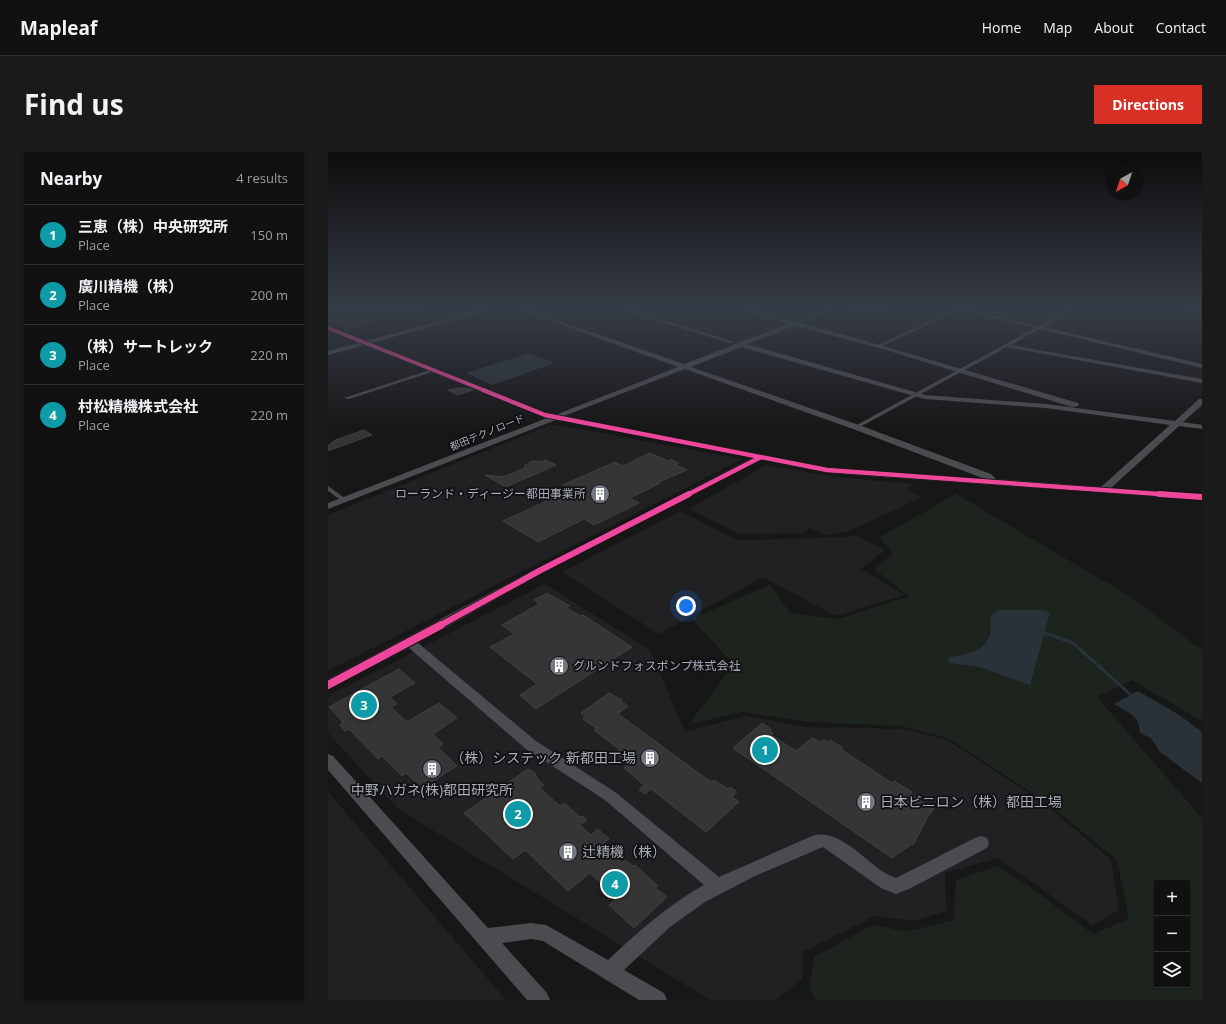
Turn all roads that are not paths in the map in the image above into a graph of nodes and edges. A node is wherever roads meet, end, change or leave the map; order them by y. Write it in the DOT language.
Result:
graph roads {
  1 [pos="344,349"];
  2 [pos="379,349"];
  3 [pos="631,349"];
  4 [pos="722,349"];
  5 [pos="755,349"];
  6 [pos="886,349"];
  7 [pos="1000,349"];
  8 [pos="1025,349"];
  9 [pos="1127,349"];
  10 [pos="328,353"];
  11 [pos="679,366"];
  12 [pos="1202,366"];
  13 [pos="435,370"];
  14 [pos="960,371"];
  15 [pos="1202,381"];
  16 [pos="916,395"];
  17 [pos="347,398"];
  18 [pos="1202,400"];
  19 [pos="1107,414"];
  20 [pos="549,416"];
  21 [pos="1176,424"];
  22 [pos="856,427"];
  23 [pos="1202,427"];
  24 [pos="761,457"];
  25 [pos="993,482"];
  26 [pos="328,488"];
  27 [pos="1103,490"];
  28 [pos="1202,497"];
  29 [pos="341,498"];
  30 [pos="328,500"];
  31 [pos="328,506"];
  32 [pos="410,642"];
  33 [pos="328,685"];
  34 [pos="328,760"];
  35 [pos="981,843"];
  36 [pos="718,887"];
  37 [pos="486,937"];
  38 [pos="609,971"];
  39 [pos="540,1000"];
  40 [pos="657,1000"];
  1 -- 10 [label="street"];
  2 -- 13 [label="street"];
  3 -- 11 [label="street"];
  4 -- 11 [label="street, 都田テクノロード"];
  5 -- 16 [label="street"];
  6 -- 14 [label="street"];
  7 -- 14 [label="street"];
  8 -- 15 [label="street"];
  9 -- 12 [label="street"];
  11 -- 20 [label="street, 都田テクノロード"];
  11 -- 22 [label="street"];
  13 -- 17 [label="street"];
  13 -- 20 [label="street"];
  14 -- 16 [label="street"];
  14 -- 19 [label="street"];
  16 -- 19 [label="street"];
  16 -- 22 [label="street"];
  18 -- 21 [label="street"];
  19 -- 21 [label="street"];
  20 -- 24 [label="street"];
  20 -- 29 [label="street, 都田テクノロード"];
  21 -- 23 [label="street"];
  21 -- 27 [label="street"];
  22 -- 25 [label="street"];
  24 -- 25 [label="street"];
  24 -- 32 [label="street"];
  25 -- 27 [label="street"];
  26 -- 29 [label="street"];
  27 -- 28 [label="street"];
  29 -- 30 [label="street, 都田テクノロード"];
  29 -- 31 [label="street, 都田テクノロード"];
  32 -- 33 [label="street"];
  32 -- 36 [label="street"];
  34 -- 37 [label="street"];
  35 -- 36 [label="street"];
  36 -- 38 [label="street"];
  37 -- 38 [label="street"];
  37 -- 39 [label="street"];
  38 -- 40 [label="street"];
}
